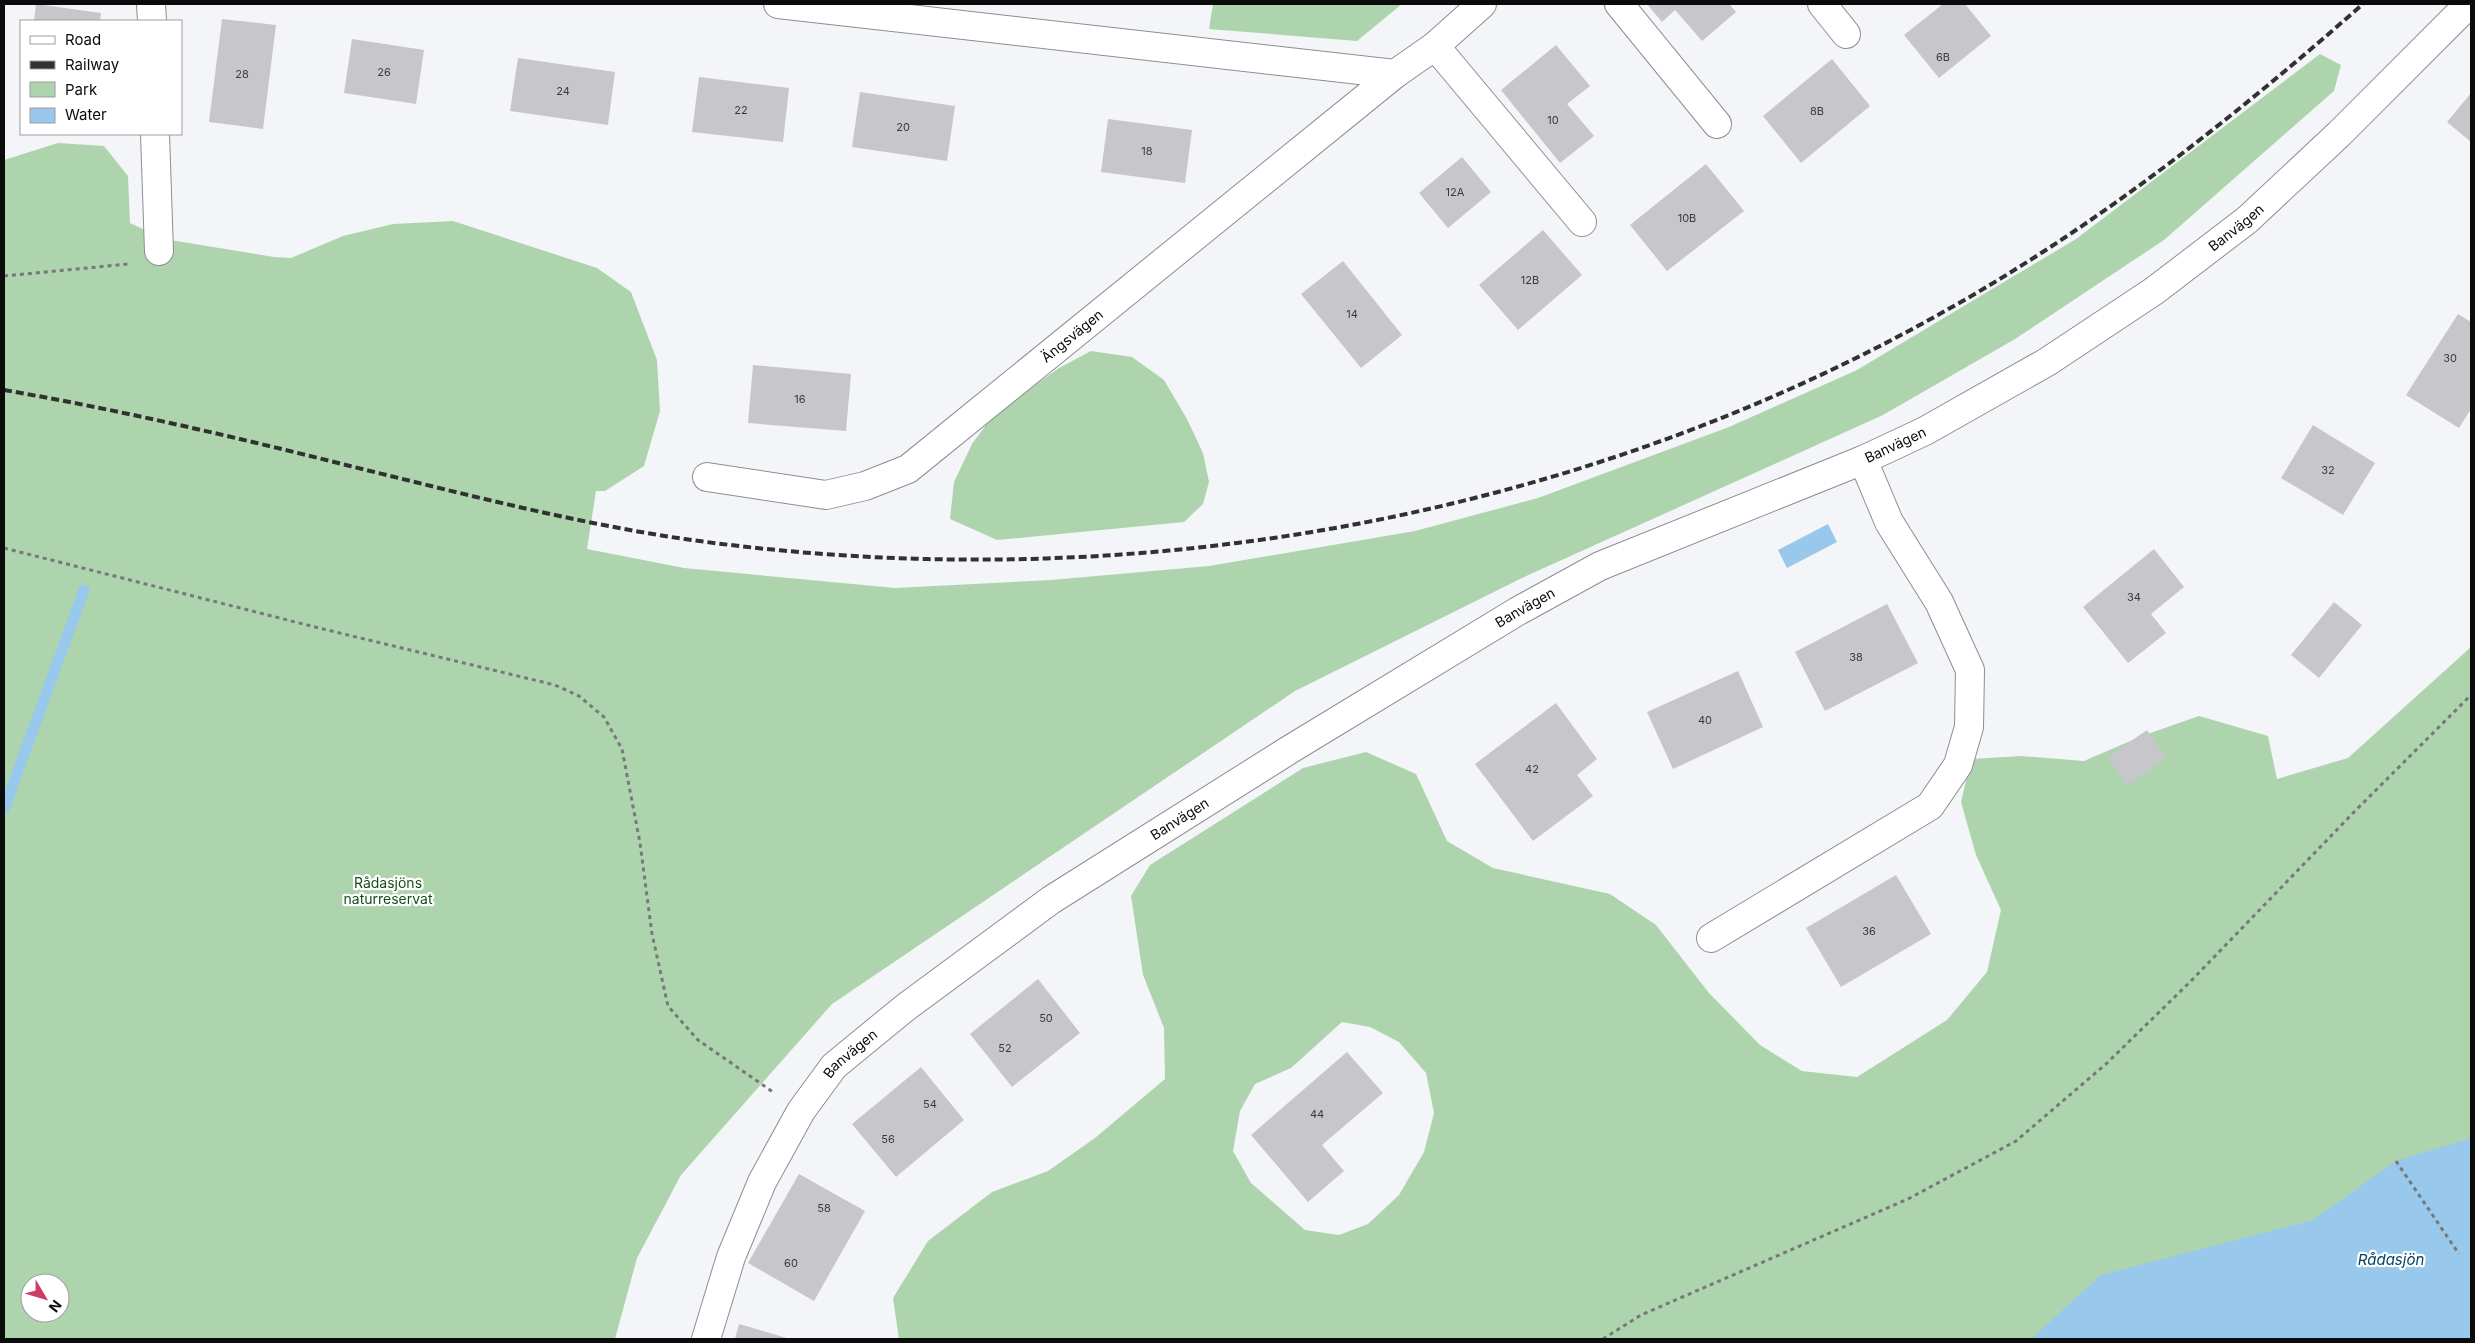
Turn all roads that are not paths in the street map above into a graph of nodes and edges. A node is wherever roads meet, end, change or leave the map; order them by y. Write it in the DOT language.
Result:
graph roads {
  1 [pos="151,4"];
  2 [pos="778,4"];
  3 [pos="1482,4"];
  4 [pos="1620,4"];
  5 [pos="1822,4"];
  6 [pos="2469,4"];
  7 [pos="152,20"];
  8 [pos="1846,34"];
  9 [pos="1435,46"];
  10 [pos="1395,74"];
  11 [pos="1717,124"];
  12 [pos="155,135"];
  13 [pos="1582,222"];
  14 [pos="159,251"];
  15 [pos="1863,460"];
  16 [pos="707,476"];
  17 [pos="1711,938"];
  18 [pos="706,1339"];
  1 -- 7 [label="street"];
  2 -- 10 [label="street"];
  3 -- 9 [label="street, Ängsvägen"];
  4 -- 11 [label="street"];
  5 -- 8 [label="street"];
  6 -- 15 [label="street, Banvägen"];
  9 -- 10 [label="street, Ängsvägen"];
  9 -- 13 [label="street"];
  10 -- 16 [label="street, Ängsvägen"];
  12 -- 14 [label="street"];
  15 -- 17 [label="street"];
  15 -- 18 [label="street, Banvägen"];
}
